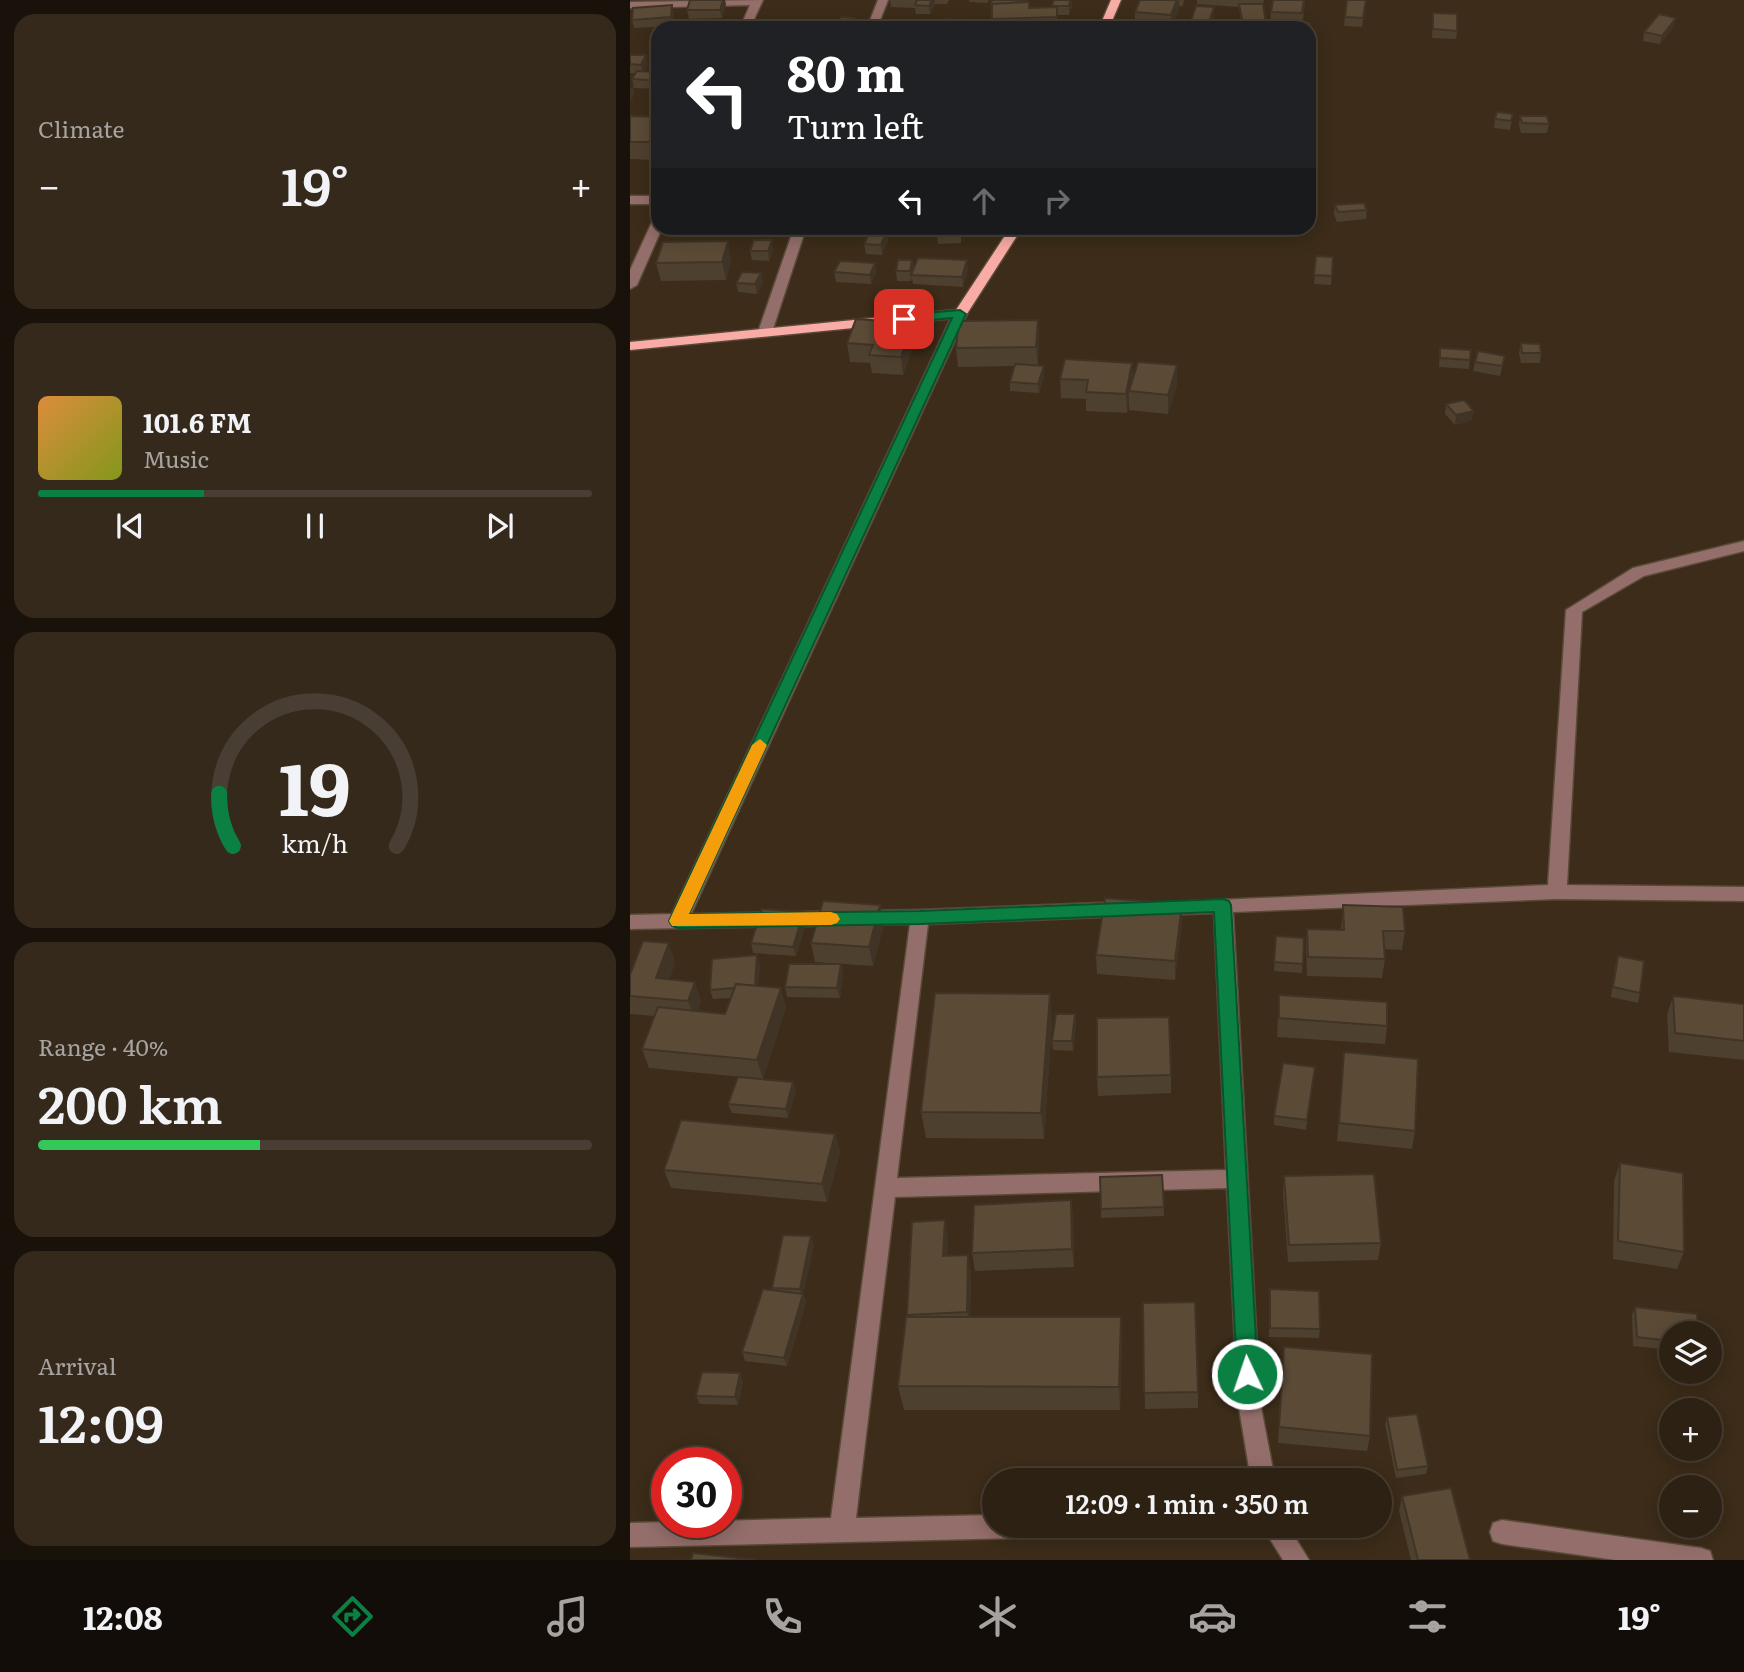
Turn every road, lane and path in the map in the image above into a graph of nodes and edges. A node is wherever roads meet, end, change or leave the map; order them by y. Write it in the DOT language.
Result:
graph roads {
  1 [pos="883,0"];
  2 [pos="1116,0"];
  3 [pos="757,1"];
  4 [pos="630,5"];
  5 [pos="748,21"];
  6 [pos="875,21"];
  7 [pos="1107,21"];
  8 [pos="630,200"];
  9 [pos="651,200"];
  10 [pos="652,235"];
  11 [pos="798,235"];
  12 [pos="1011,235"];
  13 [pos="630,285"];
  14 [pos="960,314"];
  15 [pos="765,332"];
  16 [pos="630,346"];
  17 [pos="1744,546"];
  18 [pos="1557,892"];
  19 [pos="1744,894"];
  20 [pos="1223,905"];
  21 [pos="920,917"];
  22 [pos="678,921"];
  23 [pos="630,922"];
  24 [pos="1237,1179"];
  25 [pos="886,1188"];
  26 [pos="1261,1468"];
  27 [pos="982,1527"];
  28 [pos="842,1530"];
  29 [pos="1502,1532"];
  30 [pos="630,1535"];
  31 [pos="1282,1538"];
  32 [pos="1297,1560"];
  33 [pos="1701,1560"];
  1 -- 6 [label="street"];
  2 -- 7 [label="main road"];
  3 -- 4 [label="street"];
  3 -- 5 [label="street"];
  8 -- 9 [label="street"];
  10 -- 13 [label="street"];
  11 -- 15 [label="street"];
  12 -- 14 [label="main road"];
  14 -- 15 [label="main road"];
  14 -- 22 [label="street"];
  15 -- 16 [label="main road"];
  17 -- 18 [label="street"];
  18 -- 19 [label="street"];
  18 -- 20 [label="street"];
  20 -- 21 [label="street"];
  20 -- 24 [label="street"];
  21 -- 22 [label="street"];
  21 -- 25 [label="street"];
  22 -- 23 [label="street"];
  24 -- 25 [label="street"];
  24 -- 26 [label="street"];
  25 -- 28 [label="street"];
  27 -- 28 [label="street"];
  28 -- 30 [label="street"];
  29 -- 33 [label="street"];
  31 -- 32 [label="street"];
}
